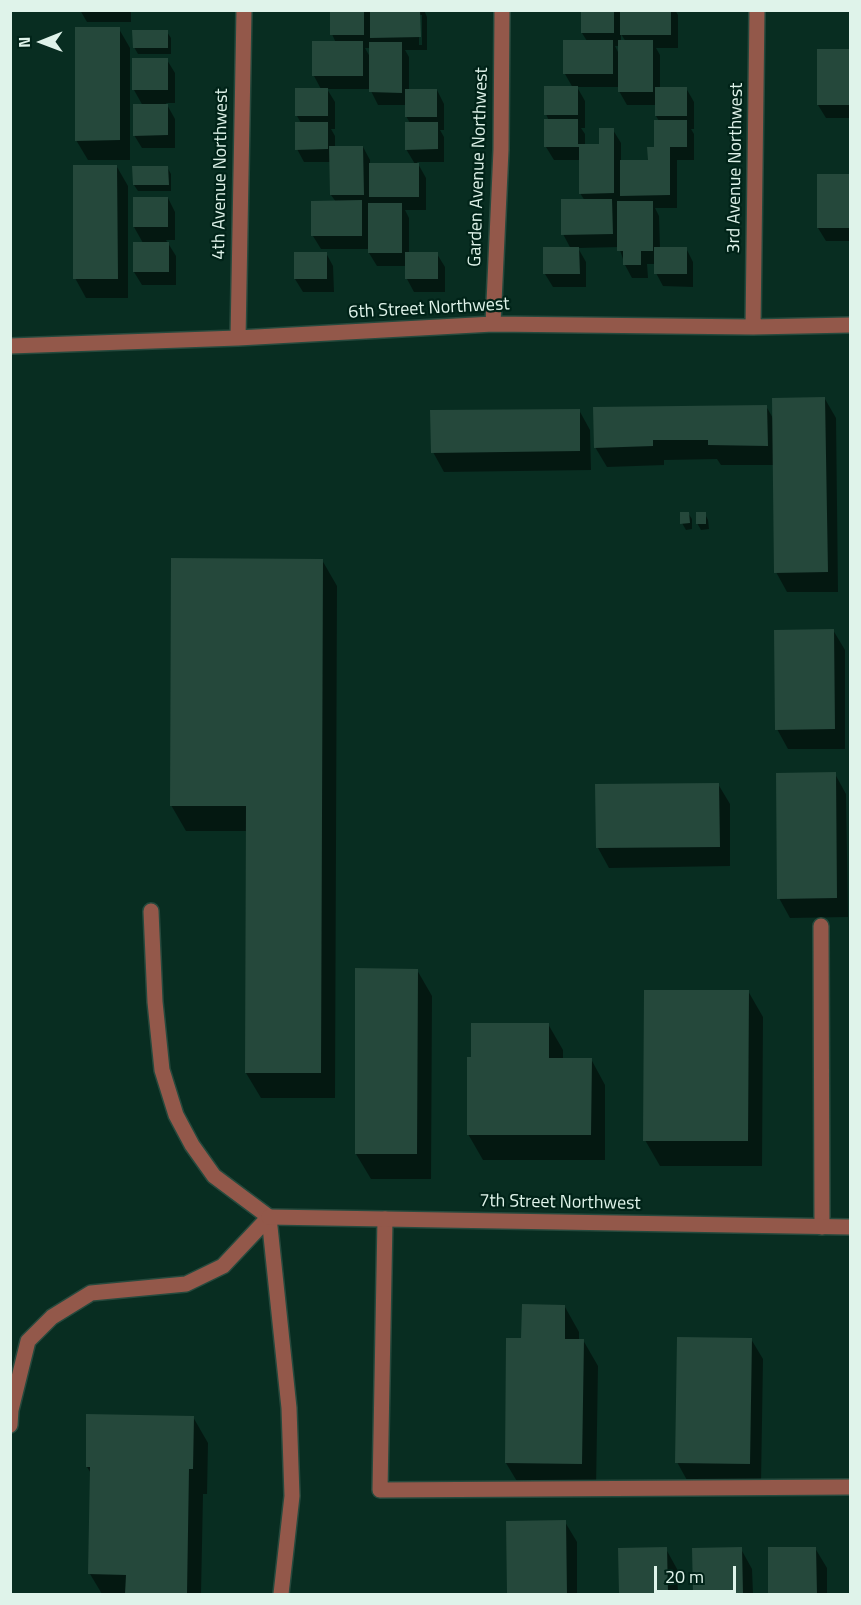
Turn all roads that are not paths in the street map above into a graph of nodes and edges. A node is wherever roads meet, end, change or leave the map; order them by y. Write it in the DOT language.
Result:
graph roads {
  1 [pos="244,10"];
  2 [pos="502,10"];
  3 [pos="757,10"];
  4 [pos="493,324"];
  5 [pos="850,325"];
  6 [pos="753,327"];
  7 [pos="238,339"];
  8 [pos="10,345"];
  9 [pos="151,911"];
  10 [pos="821,926"];
  11 [pos="269,1217"];
  12 [pos="385,1219"];
  13 [pos="822,1227"];
  14 [pos="850,1227"];
  15 [pos="10,1425"];
  16 [pos="850,1487"];
  17 [pos="281,1594"];
  1 -- 7 [label="street, 4th Avenue Northwest"];
  2 -- 4 [label="street, Garden Avenue Northwest"];
  3 -- 6 [label="street, 3rd Avenue Northwest"];
  4 -- 6 [label="street, 6th Street Northwest"];
  4 -- 7 [label="street, 6th Street Northwest"];
  5 -- 6 [label="street, 6th Street Northwest"];
  7 -- 8 [label="street, 6th Street Northwest"];
  9 -- 11 [label="street"];
  10 -- 13 [label="street"];
  11 -- 12 [label="street, 7th Street Northwest"];
  11 -- 15 [label="street"];
  11 -- 17 [label="street"];
  12 -- 13 [label="street, 7th Street Northwest"];
  12 -- 16 [label="street"];
  13 -- 14 [label="street, 7th Street Northwest"];
}
